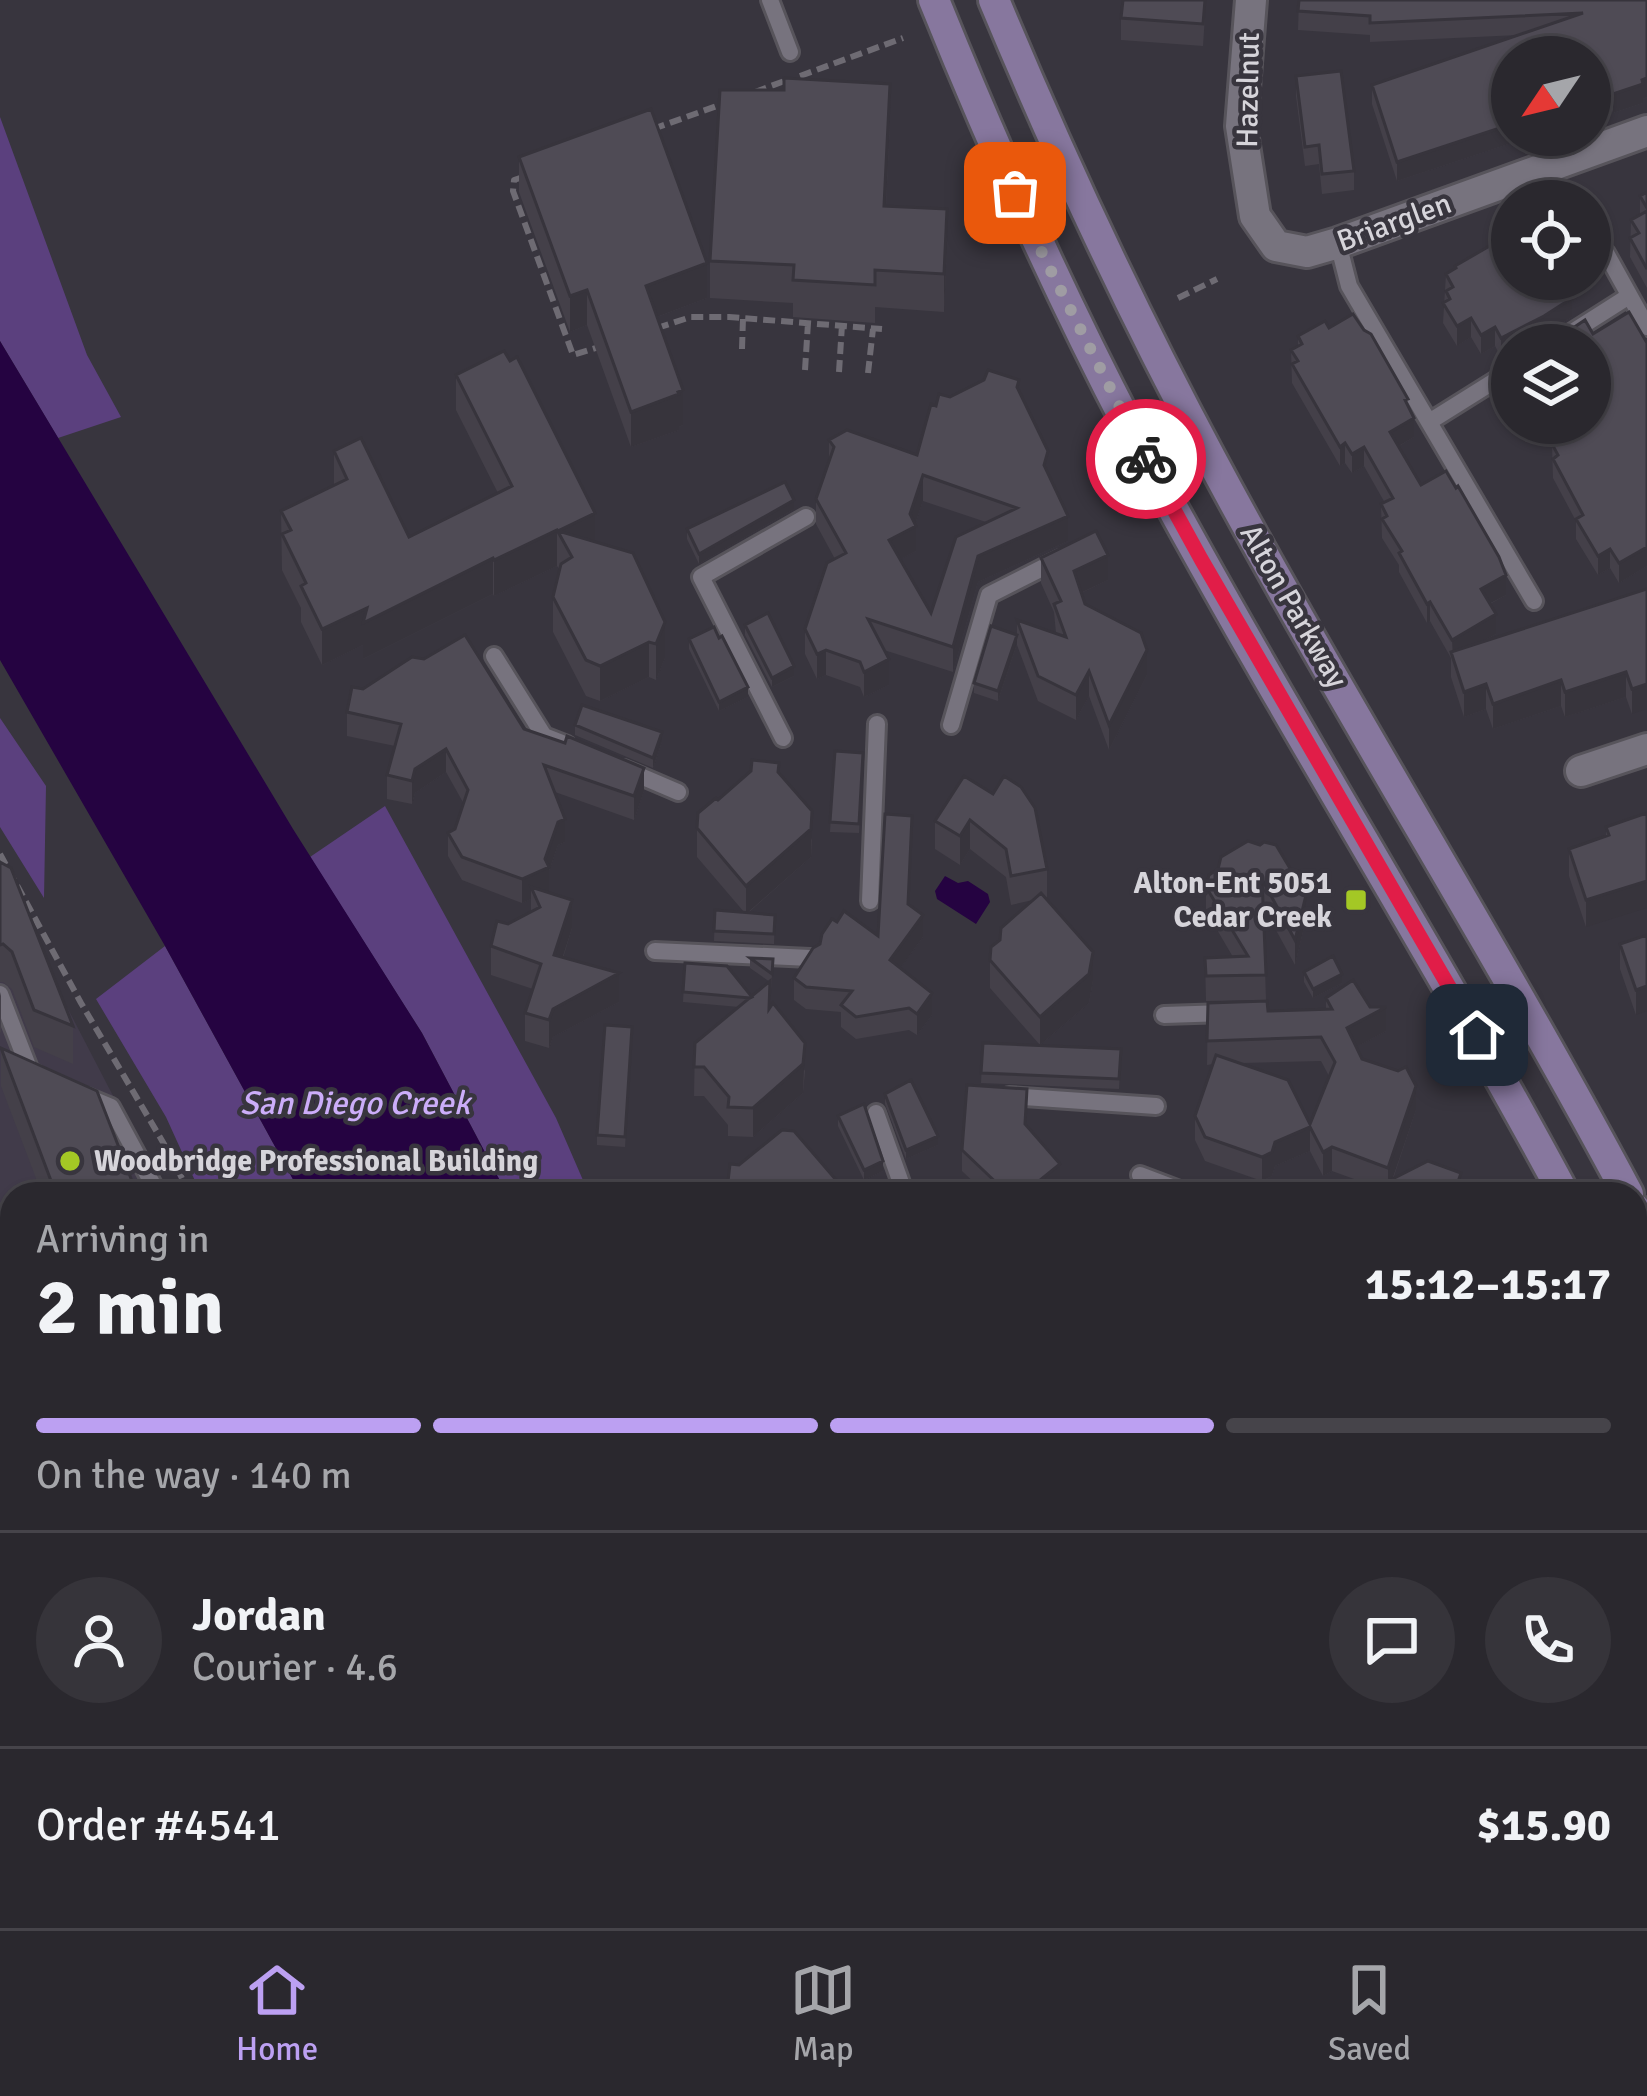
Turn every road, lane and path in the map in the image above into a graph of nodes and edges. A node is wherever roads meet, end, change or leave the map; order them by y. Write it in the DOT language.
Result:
graph roads {
  1 [pos="770,0"];
  2 [pos="934,0"];
  3 [pos="994,0"];
  4 [pos="1251,0"];
  5 [pos="904,38"];
  6 [pos="790,52"];
  7 [pos="752,93"];
  8 [pos="730,101"];
  9 [pos="1647,131"];
  10 [pos="644,133"];
  11 [pos="536,172"];
  12 [pos="1339,243"];
  13 [pos="1276,246"];
  14 [pos="1611,262"];
  15 [pos="1217,279"];
  16 [pos="1630,296"];
  17 [pos="1178,298"];
  18 [pos="743,317"];
  19 [pos="808,323"];
  20 [pos="1585,324"];
  21 [pos="842,326"];
  22 [pos="1647,327"];
  23 [pos="652,330"];
  24 [pos="613,343"];
  25 [pos="742,349"];
  26 [pos="805,370"];
  27 [pos="839,373"];
  28 [pos="868,373"];
  29 [pos="1491,383"];
  30 [pos="1429,422"];
  31 [pos="806,518"];
  32 [pos="1069,555"];
  33 [pos="1534,601"];
  34 [pos="494,656"];
  35 [pos="877,724"];
  36 [pos="951,724"];
  37 [pos="783,738"];
  38 [pos="1647,749"];
  39 [pos="583,752"];
  40 [pos="602,760"];
  41 [pos="1581,771"];
  42 [pos="678,792"];
  43 [pos="0,854"];
  44 [pos="870,901"];
  45 [pos="655,951"];
  46 [pos="810,958"];
  47 [pos="0,994"];
  48 [pos="1252,1012"];
  49 [pos="1164,1015"];
  50 [pos="50,1080"];
  51 [pos="70,1089"];
  52 [pos="984,1095"];
  53 [pos="1156,1106"];
  54 [pos="875,1113"];
  55 [pos="1140,1175"];
  56 [pos="152,1182"];
  57 [pos="184,1182"];
  58 [pos="901,1182"];
  59 [pos="1158,1182"];
  60 [pos="1557,1182"];
  61 [pos="1622,1182"];
  1 -- 6 [label="lane"];
  2 -- 60 [label="main road, Alton Parkway"];
  3 -- 61 [label="main road, Alton Parkway"];
  4 -- 13 [label="street, Hazelnut"];
  5 -- 7 [label="path"];
  8 -- 10 [label="path"];
  9 -- 12 [label="street, Briarglen"];
  11 -- 24 [label="path"];
  12 -- 13 [label="street, Briarglen"];
  12 -- 30 [label="lane"];
  14 -- 16 [label="lane"];
  15 -- 17 [label="path"];
  16 -- 20 [label="lane"];
  16 -- 22 [label="lane"];
  18 -- 19 [label="path"];
  18 -- 23 [label="path"];
  18 -- 25 [label="path"];
  19 -- 21 [label="path"];
  19 -- 26 [label="path"];
  21 -- 27 [label="path"];
  21 -- 28 [label="path"];
  29 -- 30 [label="lane"];
  30 -- 33 [label="lane"];
  31 -- 37 [label="lane"];
  32 -- 36 [label="lane"];
  34 -- 39 [label="lane"];
  35 -- 44 [label="lane"];
  38 -- 41 [label="street"];
  40 -- 42 [label="lane"];
  43 -- 57 [label="path"];
  45 -- 46 [label="lane"];
  47 -- 50 [label="lane"];
  48 -- 49 [label="lane"];
  51 -- 56 [label="lane"];
  52 -- 53 [label="lane"];
  54 -- 58 [label="lane"];
  55 -- 59 [label="lane"];
}
